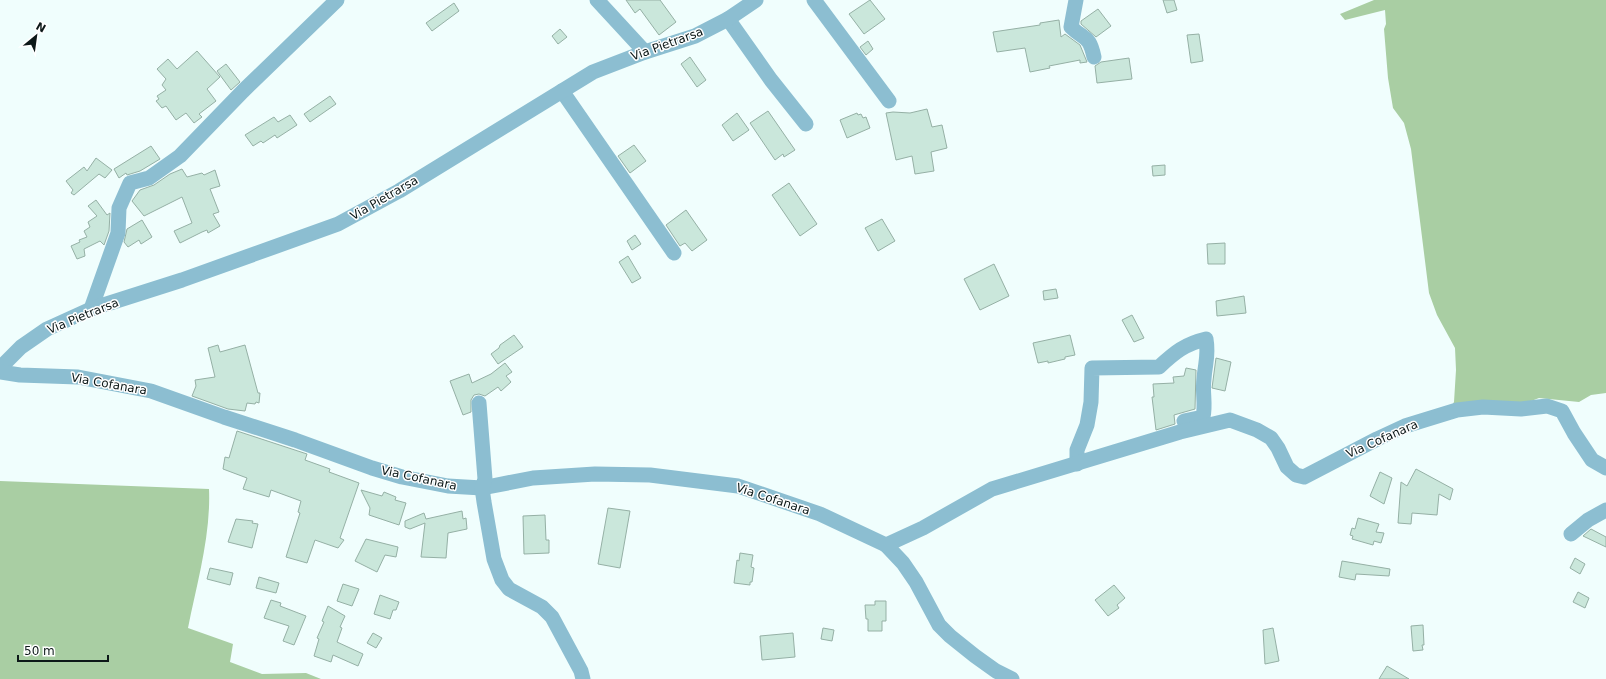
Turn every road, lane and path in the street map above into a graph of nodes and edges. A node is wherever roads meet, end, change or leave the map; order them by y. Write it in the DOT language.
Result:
graph roads {
  1 [pos="337,0"];
  2 [pos="597,0"];
  3 [pos="756,0"];
  4 [pos="814,0"];
  5 [pos="1076,0"];
  6 [pos="728,19"];
  7 [pos="645,52"];
  8 [pos="1094,57"];
  9 [pos="562,91"];
  10 [pos="889,101"];
  11 [pos="806,124"];
  12 [pos="674,253"];
  13 [pos="91,309"];
  14 [pos="0,368"];
  15 [pos="0,372"];
  16 [pos="479,403"];
  17 [pos="1180,432"];
  18 [pos="1077,464"];
  19 [pos="1606,468"];
  20 [pos="482,488"];
  21 [pos="1606,510"];
  22 [pos="1571,534"];
  23 [pos="886,545"];
  24 [pos="583,679"];
  25 [pos="1012,679"];
  1 -- 13 [label="street"];
  2 -- 7 [label="street"];
  3 -- 6 [label="street, Via Pietrarsa"];
  4 -- 10 [label="street"];
  5 -- 8 [label="street"];
  6 -- 7 [label="street, Via Pietrarsa"];
  6 -- 11 [label="street"];
  7 -- 9 [label="street, Via Pietrarsa"];
  9 -- 12 [label="street"];
  9 -- 13 [label="street, Via Pietrarsa"];
  13 -- 14 [label="street, Via Pietrarsa"];
  15 -- 20 [label="street, Via Cofanara"];
  16 -- 20 [label="street"];
  17 -- 18 [label="street, Via Cofanara"];
  17 -- 18 [label="street"];
  17 -- 19 [label="street, Via Cofanara"];
  18 -- 23 [label="street, Via Cofanara"];
  20 -- 23 [label="street, Via Cofanara"];
  20 -- 24 [label="street"];
  21 -- 22 [label="street"];
  23 -- 25 [label="street, Via Cofanara"];
}
